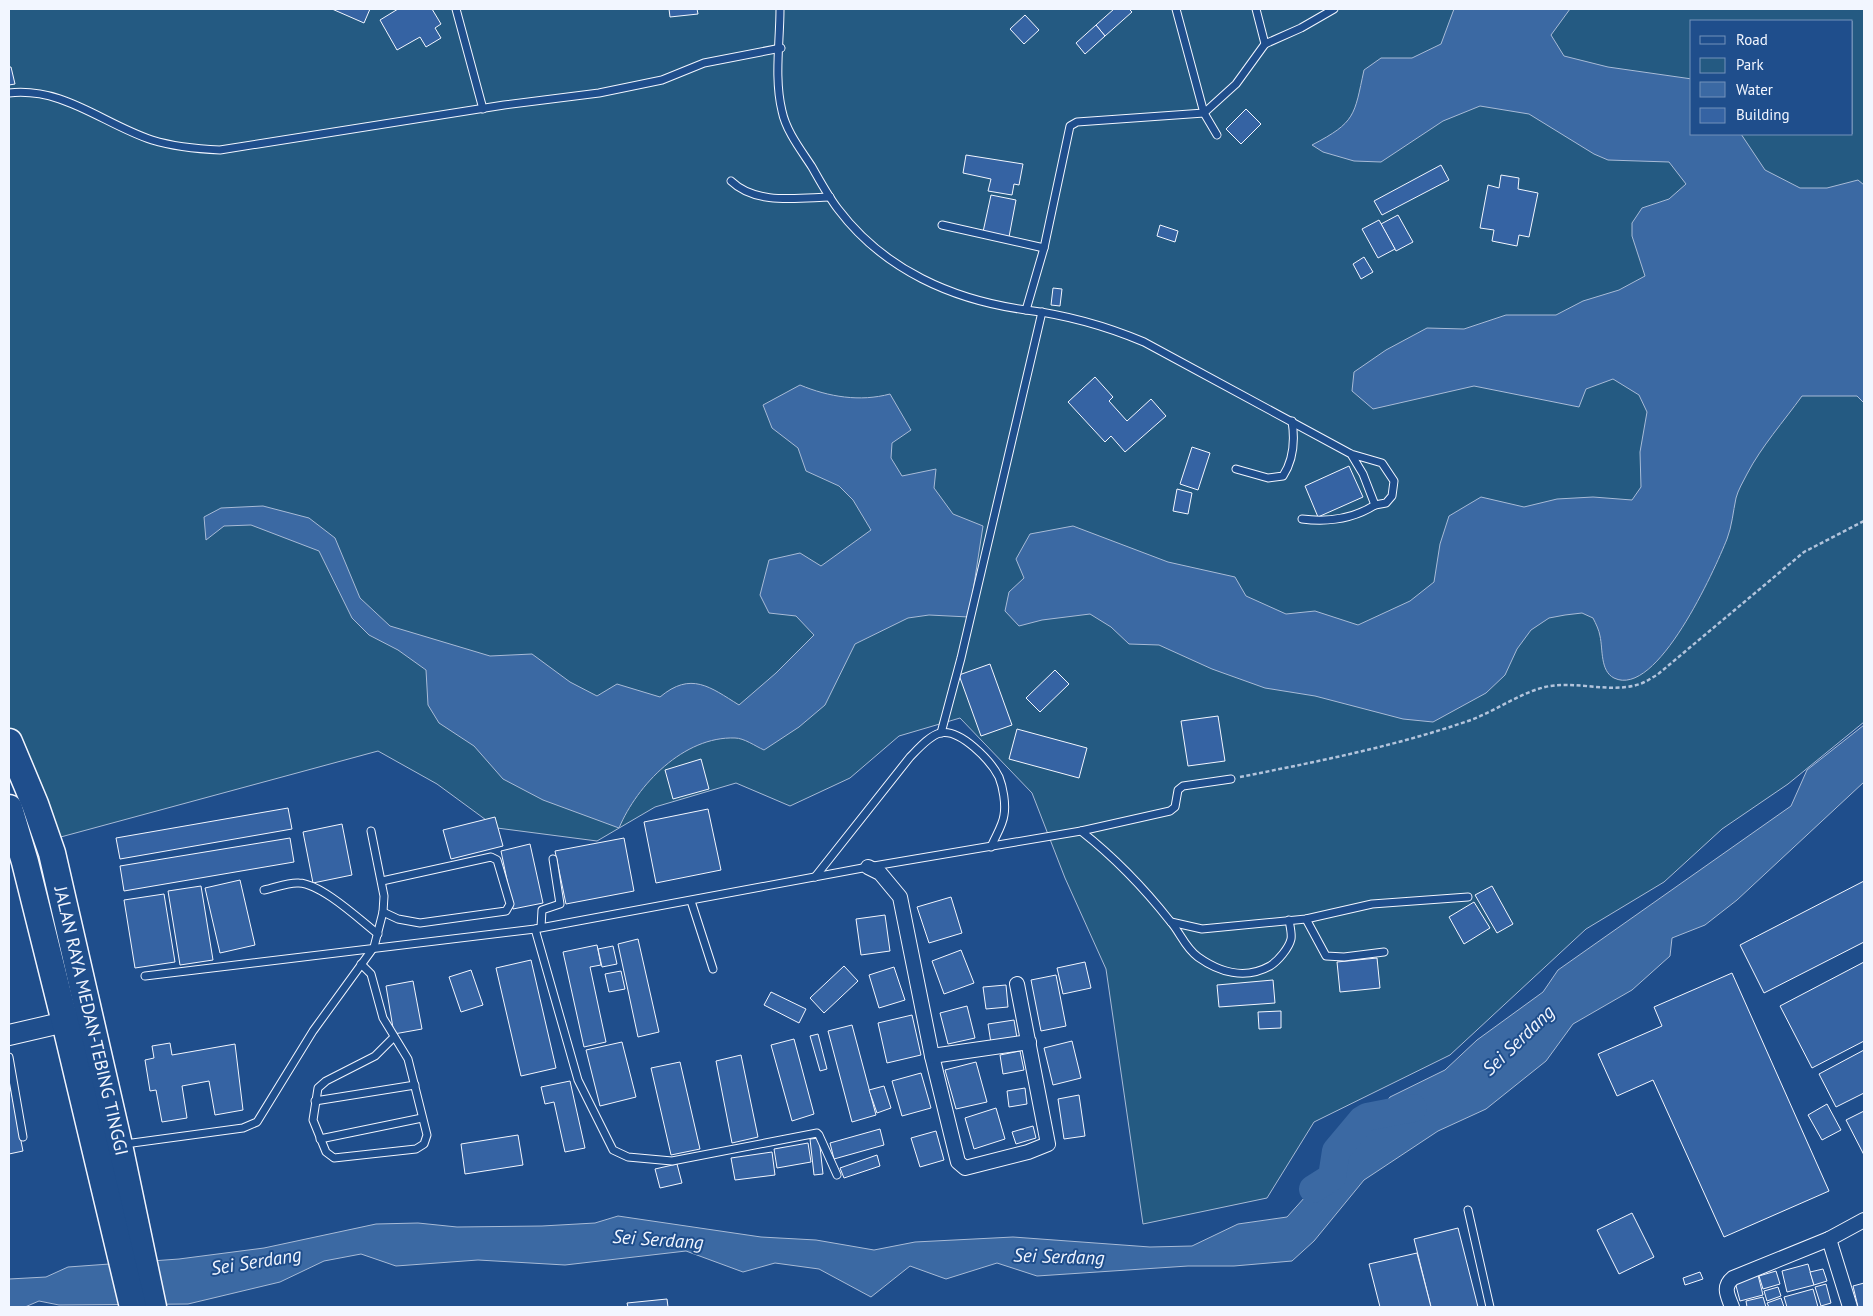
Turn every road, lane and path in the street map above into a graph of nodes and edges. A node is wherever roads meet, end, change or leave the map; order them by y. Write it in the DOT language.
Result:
graph roads {
  1 [pos="456,9"];
  2 [pos="780,9"];
  3 [pos="1176,9"];
  4 [pos="1256,9"];
  5 [pos="1334,9"];
  6 [pos="1265,44"];
  7 [pos="780,48"];
  8 [pos="9,94"];
  9 [pos="483,109"];
  10 [pos="1204,113"];
  11 [pos="1217,135"];
  12 [pos="730,181"];
  13 [pos="830,197"];
  14 [pos="942,225"];
  15 [pos="1044,248"];
  16 [pos="1026,310"];
  17 [pos="1042,312"];
  18 [pos="1292,422"];
  19 [pos="1351,454"];
  20 [pos="1236,469"];
  21 [pos="1375,505"];
  22 [pos="1302,519"];
  23 [pos="1864,521"];
  24 [pos="941,733"];
  25 [pos="9,742"];
  26 [pos="1231,779"];
  27 [pos="9,808"];
  28 [pos="371,830"];
  29 [pos="1081,831"];
  30 [pos="991,847"];
  31 [pos="553,859"];
  32 [pos="868,867"];
  33 [pos="814,877"];
  34 [pos="382,881"];
  35 [pos="264,890"];
  36 [pos="1468,896"];
  37 [pos="691,901"];
  38 [pos="383,912"];
  39 [pos="1306,919"];
  40 [pos="1289,920"];
  41 [pos="1171,922"];
  42 [pos="538,928"];
  43 [pos="378,934"];
  44 [pos="374,948"];
  45 [pos="1384,952"];
  46 [pos="361,964"];
  47 [pos="713,969"];
  48 [pos="145,976"];
  49 [pos="1017,984"];
  50 [pos="65,1022"];
  51 [pos="9,1035"];
  52 [pos="394,1037"];
  53 [pos="1028,1042"];
  54 [pos="932,1056"];
  55 [pos="9,1057"];
  56 [pos="414,1085"];
  57 [pos="315,1101"];
  58 [pos="422,1118"];
  59 [pos="23,1137"];
  60 [pos="320,1139"];
  61 [pos="120,1145"];
  62 [pos="837,1175"];
  63 [pos="1468,1210"];
  64 [pos="124,1218"];
  65 [pos="1864,1220"];
  66 [pos="1829,1239"];
  67 [pos="132,1307"];
  68 [pos="153,1307"];
  69 [pos="1490,1307"];
  70 [pos="1732,1307"];
  71 [pos="1850,1307"];
  1 -- 9 [label="lane"];
  2 -- 7 [label="lane"];
  3 -- 10 [label="lane"];
  4 -- 6 [label="lane"];
  5 -- 6 [label="lane"];
  6 -- 10 [label="lane"];
  7 -- 9 [label="lane"];
  7 -- 13 [label="lane"];
  8 -- 9 [label="lane"];
  10 -- 11 [label="lane"];
  10 -- 15 [label="lane"];
  12 -- 13 [label="lane"];
  13 -- 16 [label="lane"];
  14 -- 15 [label="lane"];
  15 -- 16 [label="lane"];
  16 -- 17 [label="lane"];
  17 -- 18 [label="lane"];
  17 -- 24 [label="lane"];
  18 -- 19 [label="lane"];
  18 -- 20 [label="lane"];
  19 -- 21 [label="lane"];
  19 -- 21 [label="lane"];
  21 -- 22 [label="lane"];
  23 -- 26 [label="path"];
  24 -- 30 [label="lane"];
  24 -- 33 [label="lane"];
  25 -- 61 [label="highway, JALAN RAYA MEDAN-TEBING TINGGI"];
  26 -- 29 [label="lane"];
  27 -- 50 [label="highway, JALAN RAYA MEDAN-TEBING TINGGI"];
  28 -- 34 [label="lane"];
  29 -- 30 [label="lane"];
  29 -- 41 [label="lane"];
  30 -- 32 [label="lane"];
  31 -- 42 [label="lane"];
  32 -- 33 [label="lane"];
  32 -- 54 [label="street"];
  33 -- 37 [label="lane"];
  34 -- 38 [label="lane"];
  34 -- 38 [label="lane"];
  35 -- 43 [label="lane"];
  36 -- 39 [label="lane"];
  37 -- 42 [label="lane"];
  37 -- 47 [label="lane"];
  38 -- 43 [label="lane"];
  39 -- 40 [label="lane"];
  39 -- 45 [label="lane"];
  40 -- 41 [label="lane"];
  40 -- 41 [label="lane"];
  42 -- 44 [label="lane"];
  42 -- 62 [label="lane"];
  43 -- 44 [label="lane"];
  44 -- 46 [label="lane"];
  44 -- 48 [label="lane"];
  46 -- 52 [label="lane"];
  46 -- 61 [label="lane"];
  49 -- 53 [label="street"];
  50 -- 51 [label="street"];
  50 -- 64 [label="highway, JALAN RAYA MEDAN-TEBING TINGGI"];
  52 -- 56 [label="lane"];
  52 -- 57 [label="lane"];
  53 -- 54 [label="street"];
  53 -- 54 [label="street"];
  55 -- 59 [label="lane"];
  56 -- 57 [label="lane"];
  56 -- 58 [label="lane"];
  57 -- 60 [label="lane"];
  58 -- 60 [label="lane"];
  58 -- 60 [label="lane"];
  61 -- 64 [label="highway, JALAN RAYA MEDAN-TEBING TINGGI"];
  63 -- 69 [label="lane"];
  64 -- 67 [label="highway, JALAN RAYA MEDAN-TEBING TINGGI"];
  64 -- 68 [label="highway, JALAN RAYA MEDAN-TEBING TINGGI"];
  65 -- 66 [label="street"];
  66 -- 70 [label="street"];
  66 -- 71 [label="street"];
}
